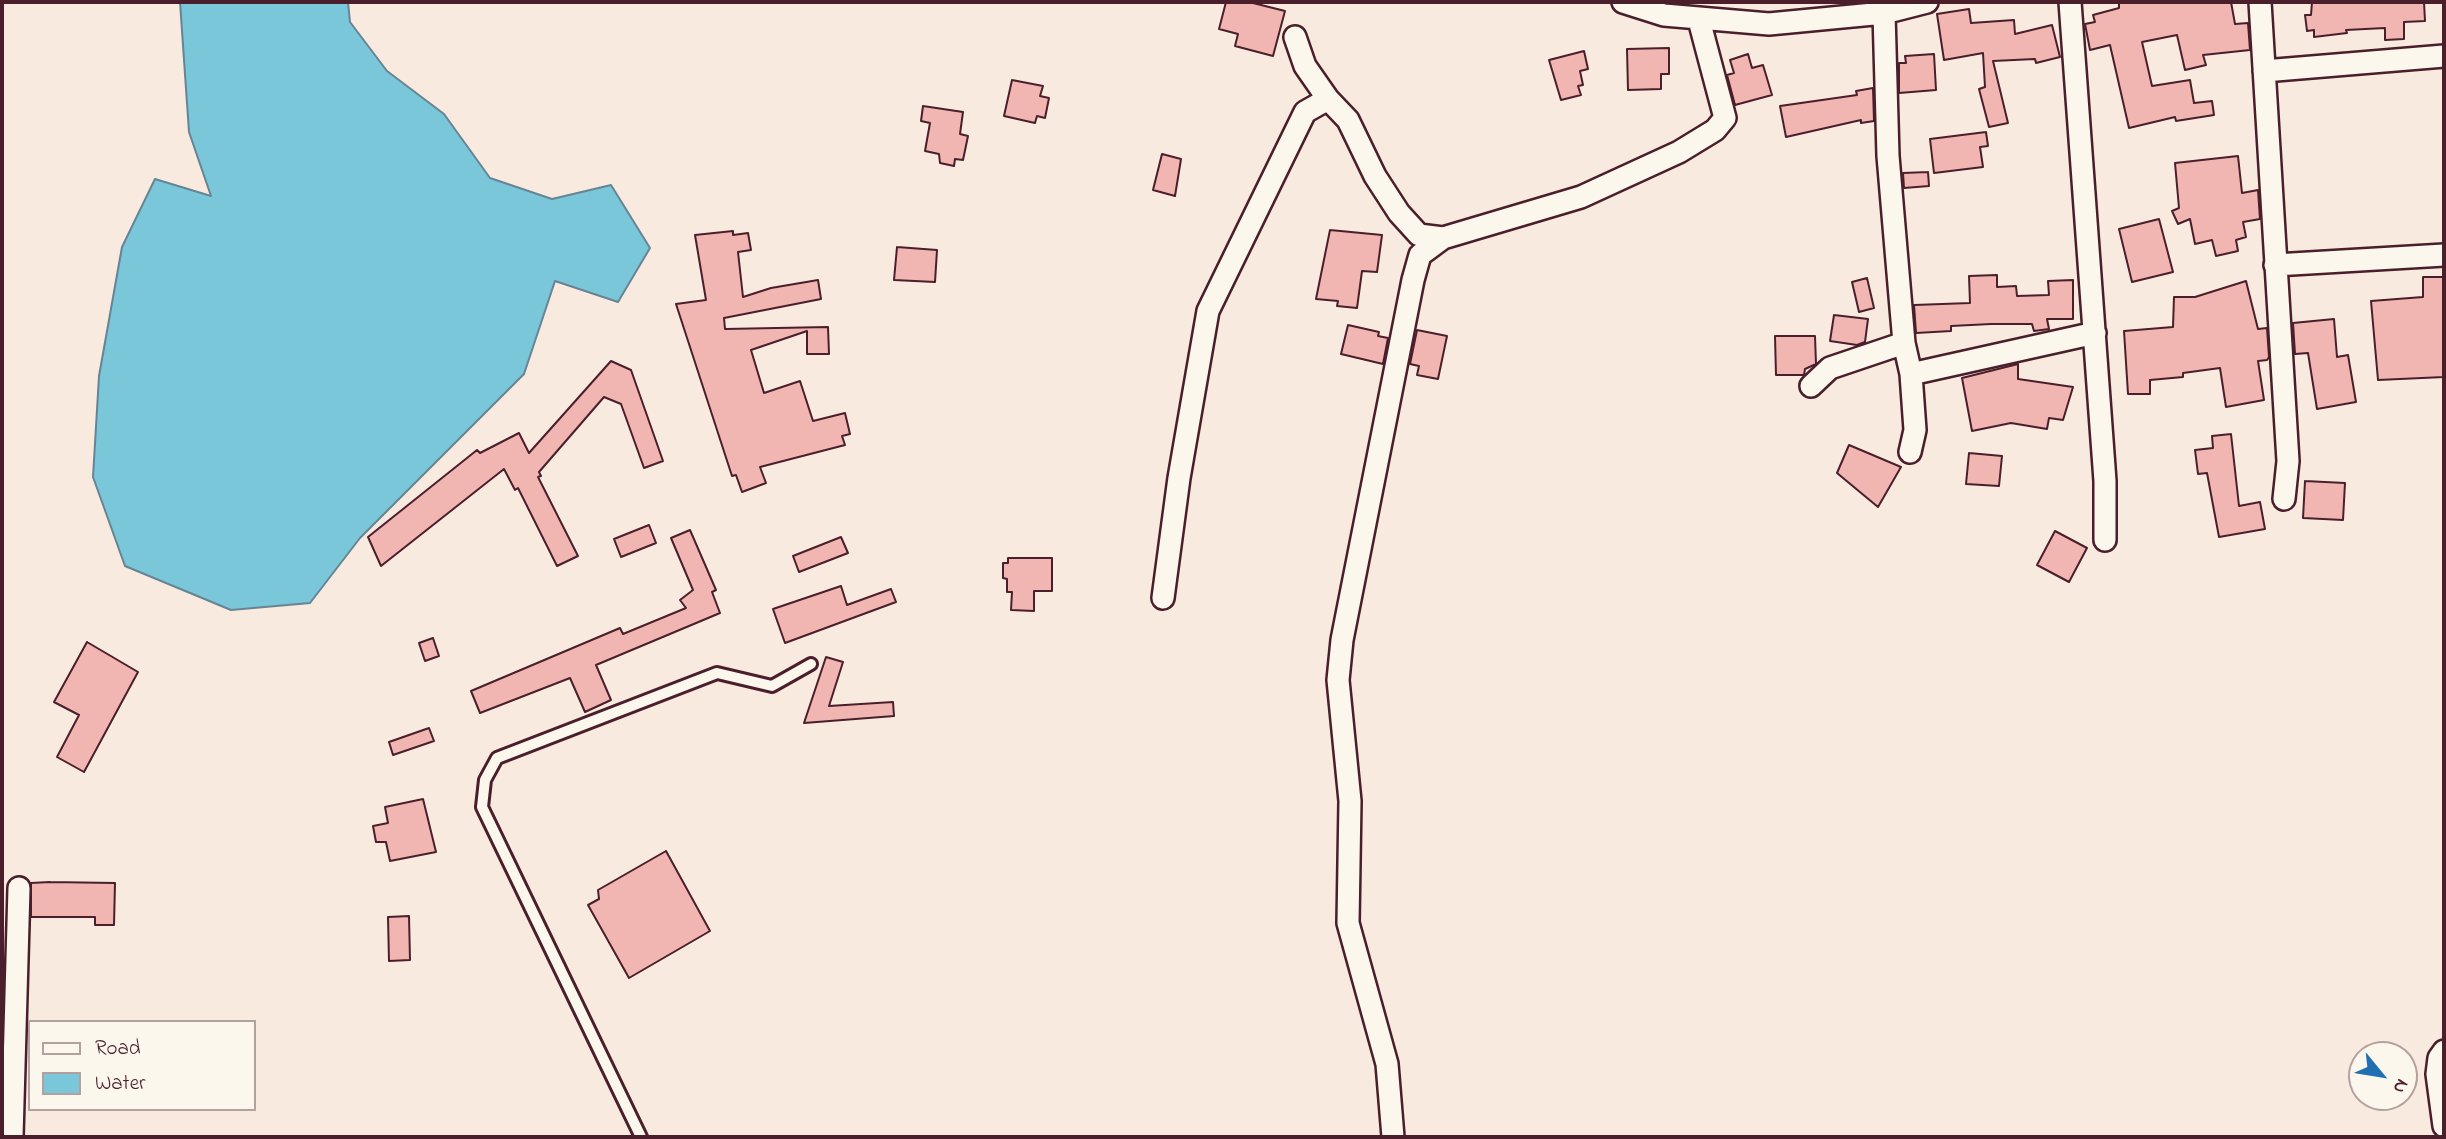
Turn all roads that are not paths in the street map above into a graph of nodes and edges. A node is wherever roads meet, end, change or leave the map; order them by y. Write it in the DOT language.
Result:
graph roads {
  1 [pos="1623,2"];
  2 [pos="1927,2"];
  3 [pos="2070,2"];
  4 [pos="2260,2"];
  5 [pos="1884,13"];
  6 [pos="1699,20"];
  7 [pos="1295,37"];
  8 [pos="2444,56"];
  9 [pos="2264,71"];
  10 [pos="1328,99"];
  11 [pos="1443,238"];
  12 [pos="2444,255"];
  13 [pos="2275,265"];
  14 [pos="2095,332"];
  15 [pos="1904,343"];
  16 [pos="1911,373"];
  17 [pos="1811,386"];
  18 [pos="1910,452"];
  19 [pos="2284,499"];
  20 [pos="2105,540"];
  21 [pos="1163,598"];
  22 [pos="811,664"];
  23 [pos="19,888"];
  24 [pos="2444,1051"];
  25 [pos="2444,1126"];
  26 [pos="12,1137"];
  27 [pos="641,1137"];
  28 [pos="1393,1137"];
  1 -- 6 [label="street"];
  2 -- 5 [label="street"];
  3 -- 14 [label="street"];
  4 -- 9 [label="street"];
  5 -- 6 [label="street"];
  5 -- 15 [label="street"];
  6 -- 11 [label="street"];
  7 -- 10 [label="street"];
  8 -- 9 [label="street"];
  9 -- 13 [label="street"];
  10 -- 11 [label="street"];
  10 -- 21 [label="street"];
  11 -- 28 [label="street"];
  12 -- 13 [label="street"];
  13 -- 19 [label="street"];
  14 -- 16 [label="street"];
  14 -- 20 [label="street"];
  15 -- 16 [label="street"];
  15 -- 17 [label="street"];
  16 -- 18 [label="street"];
  22 -- 27 [label="lane"];
  23 -- 26 [label="street"];
  24 -- 25 [label="street"];
}
